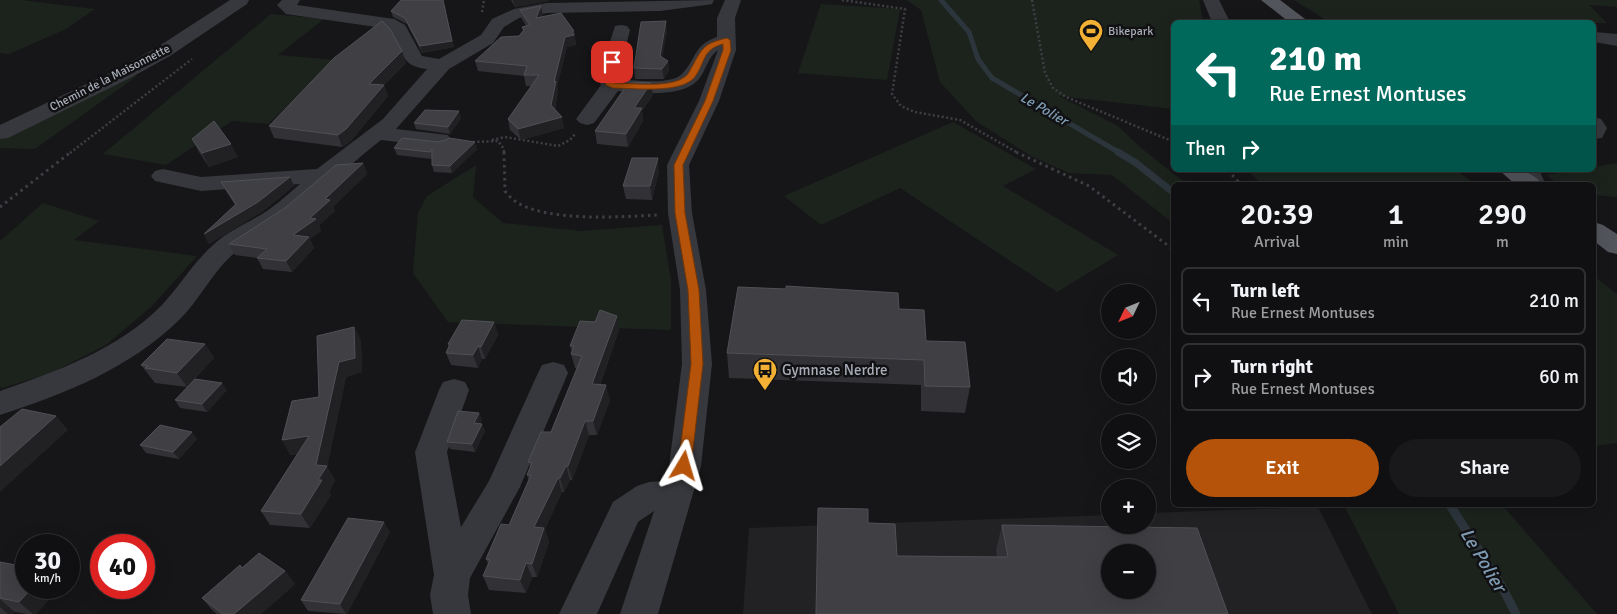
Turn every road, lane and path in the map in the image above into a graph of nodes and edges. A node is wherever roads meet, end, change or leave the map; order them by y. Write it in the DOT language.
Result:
graph roads {
  1 [pos="241,0"];
  2 [pos="292,0"];
  3 [pos="706,0"];
  4 [pos="733,0"];
  5 [pos="842,0"];
  6 [pos="1032,0"];
  7 [pos="1211,0"];
  8 [pos="1269,0"];
  9 [pos="1219,20"];
  10 [pos="1297,20"];
  11 [pos="621,30"];
  12 [pos="1596,37"];
  13 [pos="727,40"];
  14 [pos="1617,40"];
  15 [pos="198,55"];
  16 [pos="442,65"];
  17 [pos="613,85"];
  18 [pos="587,118"];
  19 [pos="0,133"];
  20 [pos="376,133"];
  21 [pos="440,140"];
  22 [pos="1171,141"];
  23 [pos="487,142"];
  24 [pos="1230,172"];
  25 [pos="1513,172"];
  26 [pos="164,176"];
  27 [pos="323,176"];
  28 [pos="1238,182"];
  29 [pos="1528,182"];
  30 [pos="0,207"];
  31 [pos="680,213"];
  32 [pos="1596,231"];
  33 [pos="1617,246"];
  34 [pos="1171,248"];
  35 [pos="553,373"];
  36 [pos="454,390"];
  37 [pos="0,403"];
  38 [pos="676,495"];
  39 [pos="452,575"];
  40 [pos="452,614"];
  41 [pos="578,614"];
  42 [pos="639,614"];
  1 -- 19 [label="street, Chemin de la Maisonnette"];
  2 -- 16 [label="street"];
  3 -- 16 [label="street"];
  4 -- 13 [label="street"];
  5 -- 34 [label="path"];
  6 -- 22 [label="path"];
  7 -- 9 [label="street"];
  8 -- 10 [label="main road"];
  11 -- 17 [label="street"];
  12 -- 14 [label="street"];
  13 -- 17 [label="street"];
  13 -- 31 [label="street"];
  15 -- 30 [label="path"];
  16 -- 20 [label="street"];
  17 -- 18 [label="street"];
  18 -- 23 [label="path"];
  20 -- 21 [label="street"];
  20 -- 27 [label="street"];
  21 -- 23 [label="path"];
  23 -- 31 [label="path"];
  24 -- 28 [label="path"];
  25 -- 29 [label="main road"];
  26 -- 27 [label="street"];
  27 -- 37 [label="street"];
  31 -- 38 [label="street"];
  32 -- 33 [label="main road"];
  35 -- 39 [label="street"];
  36 -- 39 [label="street"];
  38 -- 41 [label="street"];
  38 -- 42 [label="street"];
  39 -- 40 [label="street"];
}
